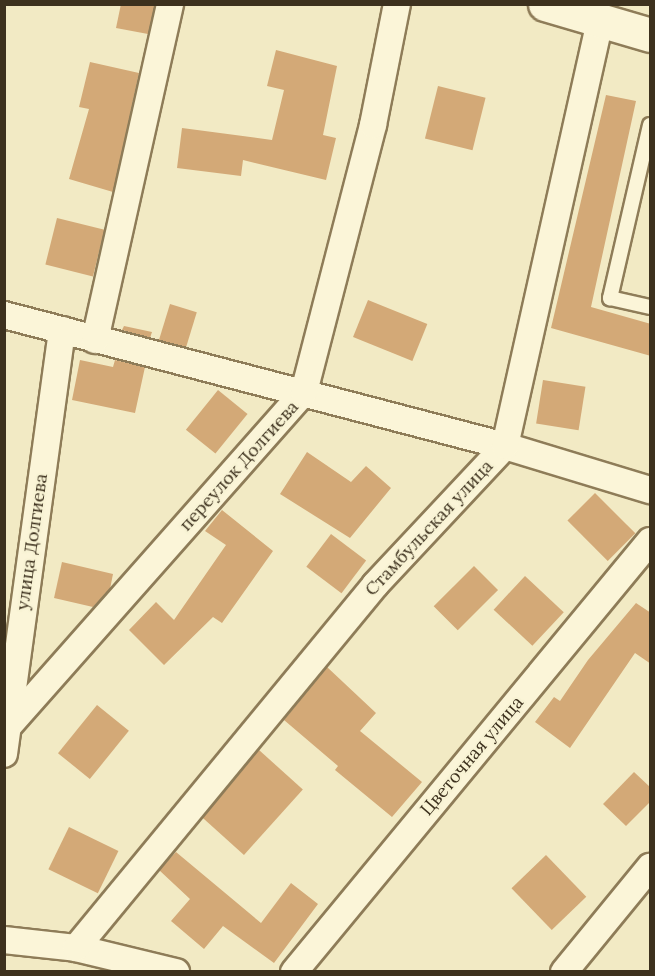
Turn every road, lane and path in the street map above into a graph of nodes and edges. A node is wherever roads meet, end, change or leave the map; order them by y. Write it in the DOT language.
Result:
graph roads {
  1 [pos="170,4"];
  2 [pos="397,4"];
  3 [pos="545,4"];
  4 [pos="600,20"];
  5 [pos="651,35"];
  6 [pos="651,125"];
  7 [pos="651,307"];
  8 [pos="4,315"];
  9 [pos="62,330"];
  10 [pos="95,340"];
  11 [pos="304,392"];
  12 [pos="505,446"];
  13 [pos="651,490"];
  14 [pos="651,541"];
  15 [pos="5,742"];
  16 [pos="651,867"];
  17 [pos="4,940"];
  18 [pos="76,948"];
  19 [pos="176,972"];
  20 [pos="294,972"];
  21 [pos="564,972"];
  1 -- 10 [label="street"];
  2 -- 11 [label="street, переулок Долгиева"];
  3 -- 4 [label="street"];
  4 -- 5 [label="street"];
  4 -- 12 [label="street, Стамбульская улица"];
  6 -- 7 [label="lane"];
  8 -- 9 [label="street"];
  9 -- 10 [label="street"];
  9 -- 15 [label="street, улица Долгиева"];
  10 -- 11 [label="street"];
  11 -- 12 [label="street"];
  11 -- 15 [label="street, переулок Долгиева"];
  12 -- 13 [label="street"];
  12 -- 18 [label="street, Стамбульская улица"];
  14 -- 20 [label="street, Цветочная улица"];
  16 -- 21 [label="street"];
  17 -- 18 [label="street"];
  18 -- 19 [label="street"];
}
